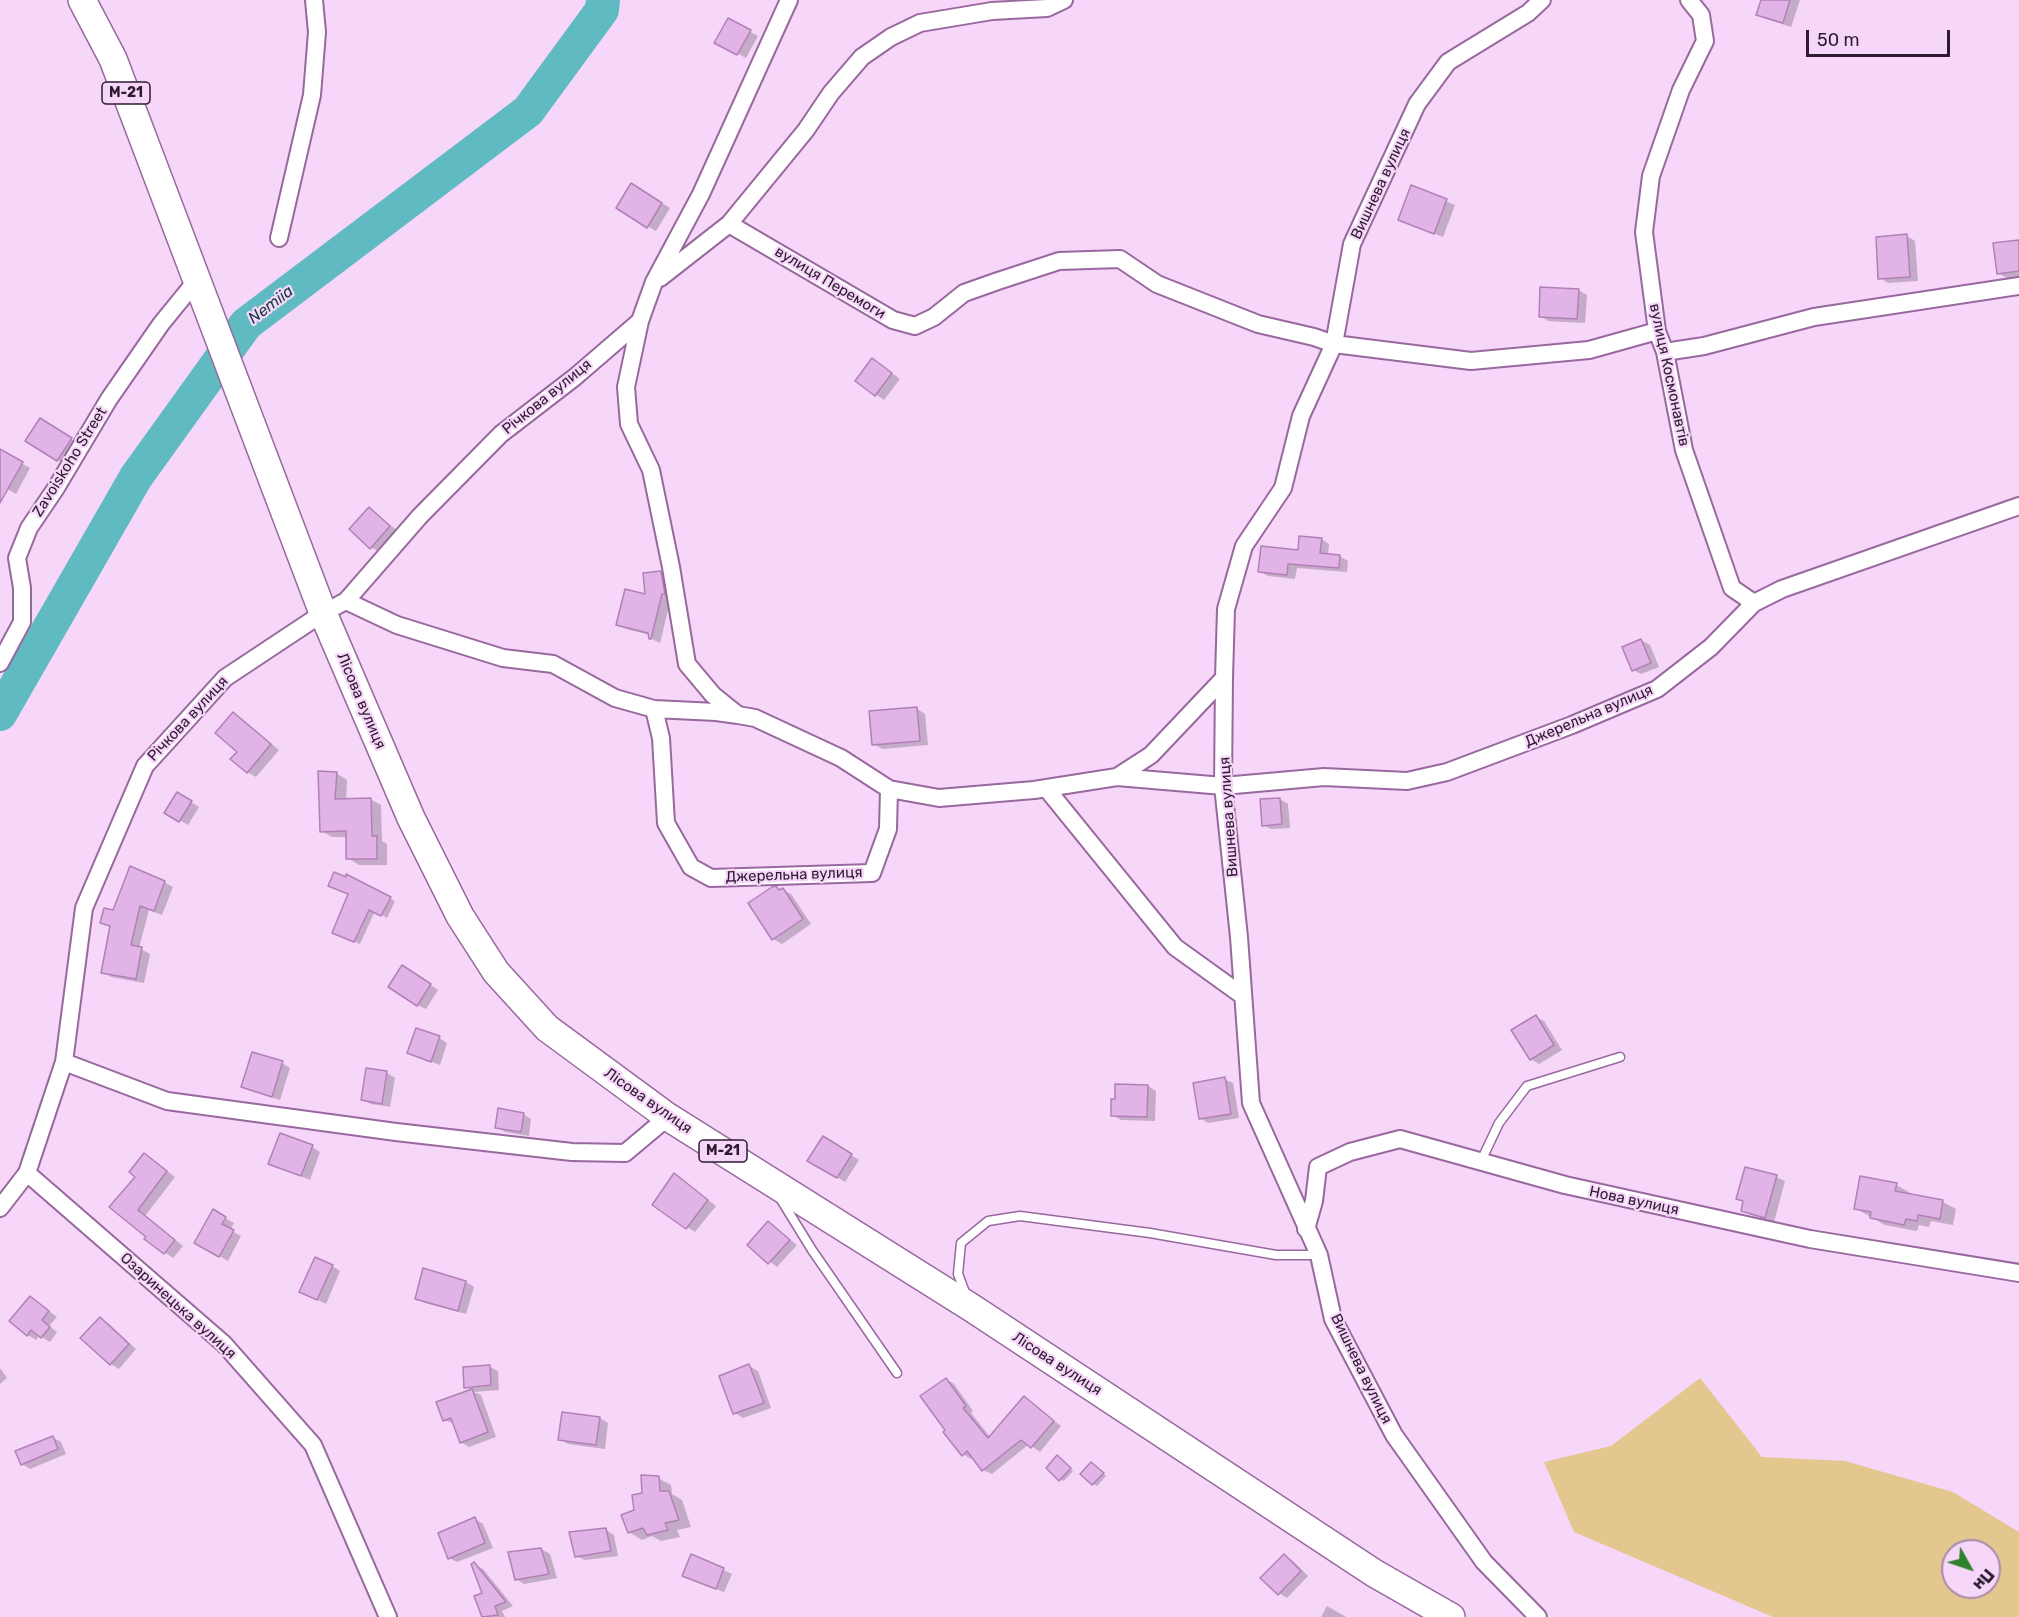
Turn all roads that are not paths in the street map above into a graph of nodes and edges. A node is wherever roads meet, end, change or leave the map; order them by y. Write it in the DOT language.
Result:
graph roads {
  1 [pos="82,0"];
  2 [pos="314,0"];
  3 [pos="789,0"];
  4 [pos="1064,0"];
  5 [pos="1542,0"];
  6 [pos="1689,0"];
  7 [pos="729,224"];
  8 [pos="279,238"];
  9 [pos="196,281"];
  10 [pos="654,282"];
  11 [pos="2019,286"];
  12 [pos="640,321"];
  13 [pos="1657,331"];
  14 [pos="1334,344"];
  15 [pos="1665,352"];
  16 [pos="2019,506"];
  17 [pos="671,567"];
  18 [pos="1754,603"];
  19 [pos="335,607"];
  20 [pos="0,663"];
  21 [pos="1224,678"];
  22 [pos="654,709"];
  23 [pos="738,715"];
  24 [pos="1117,777"];
  25 [pos="1223,786"];
  26 [pos="1046,788"];
  27 [pos="889,789"];
  28 [pos="1243,996"];
  29 [pos="1620,1058"];
  30 [pos="64,1062"];
  31 [pos="668,1117"];
  32 [pos="1481,1161"];
  33 [pos="27,1173"];
  34 [pos="770,1181"];
  35 [pos="0,1208"];
  36 [pos="1306,1229"];
  37 [pos="1319,1255"];
  38 [pos="2019,1273"];
  39 [pos="972,1308"];
  40 [pos="897,1372"];
  41 [pos="388,1617"];
  42 [pos="1451,1617"];
  43 [pos="1538,1617"];
  1 -- 9 [label="highway, М-21"];
  2 -- 8 [label="street"];
  3 -- 10 [label="street, Річкова вулиця"];
  4 -- 7 [label="street"];
  5 -- 14 [label="street, Вишнева вулиця"];
  6 -- 13 [label="street, вулиця Космонавтів"];
  7 -- 10 [label="street"];
  7 -- 14 [label="street, вулиця Перемоги"];
  9 -- 19 [label="highway, Лісова вулиця / М-21"];
  9 -- 20 [label="street, Zavoiskoho Street"];
  10 -- 12 [label="street, Річкова вулиця"];
  11 -- 15 [label="street"];
  12 -- 17 [label="street, Річкова вулиця"];
  12 -- 19 [label="street, Річкова вулиця"];
  13 -- 14 [label="street, вулиця Перемоги"];
  13 -- 15 [label="street, вулиця Космонавтів"];
  14 -- 21 [label="street, Вишнева вулиця"];
  15 -- 18 [label="street, вулиця Космонавтів"];
  16 -- 18 [label="street, Джерельна вулиця"];
  17 -- 23 [label="street, Джерельна вулиця"];
  18 -- 25 [label="street, Джерельна вулиця"];
  19 -- 22 [label="street, Джерельна вулиця"];
  19 -- 30 [label="street, Річкова вулиця"];
  19 -- 31 [label="highway, Лісова вулиця / М-21"];
  21 -- 24 [label="street, Джерельна вулиця"];
  21 -- 25 [label="street, Вишнева вулиця"];
  22 -- 23 [label="street, Джерельна вулиця"];
  22 -- 27 [label="street, Джерельна вулиця"];
  23 -- 27 [label="street, Джерельна вулиця"];
  24 -- 25 [label="street, Джерельна вулиця"];
  24 -- 26 [label="street, Джерельна вулиця"];
  25 -- 28 [label="street, Вишнева вулиця"];
  26 -- 27 [label="street, Джерельна вулиця"];
  26 -- 28 [label="street"];
  28 -- 36 [label="street, Вишнева вулиця"];
  29 -- 32 [label="lane"];
  30 -- 31 [label="street"];
  30 -- 33 [label="street, Річкова вулиця"];
  31 -- 34 [label="highway, Лісова вулиця / М-21"];
  32 -- 36 [label="street, Нова вулиця"];
  32 -- 38 [label="street, Нова вулиця"];
  33 -- 35 [label="street, Річкова вулиця"];
  33 -- 41 [label="street, Озаринецька вулиця"];
  34 -- 39 [label="highway, Лісова вулиця / М-21"];
  34 -- 40 [label="lane"];
  36 -- 37 [label="street, Вишнева вулиця"];
  37 -- 39 [label="lane"];
  37 -- 43 [label="street, Вишнева вулиця"];
  39 -- 42 [label="highway, Лісова вулиця / М-21"];
}
